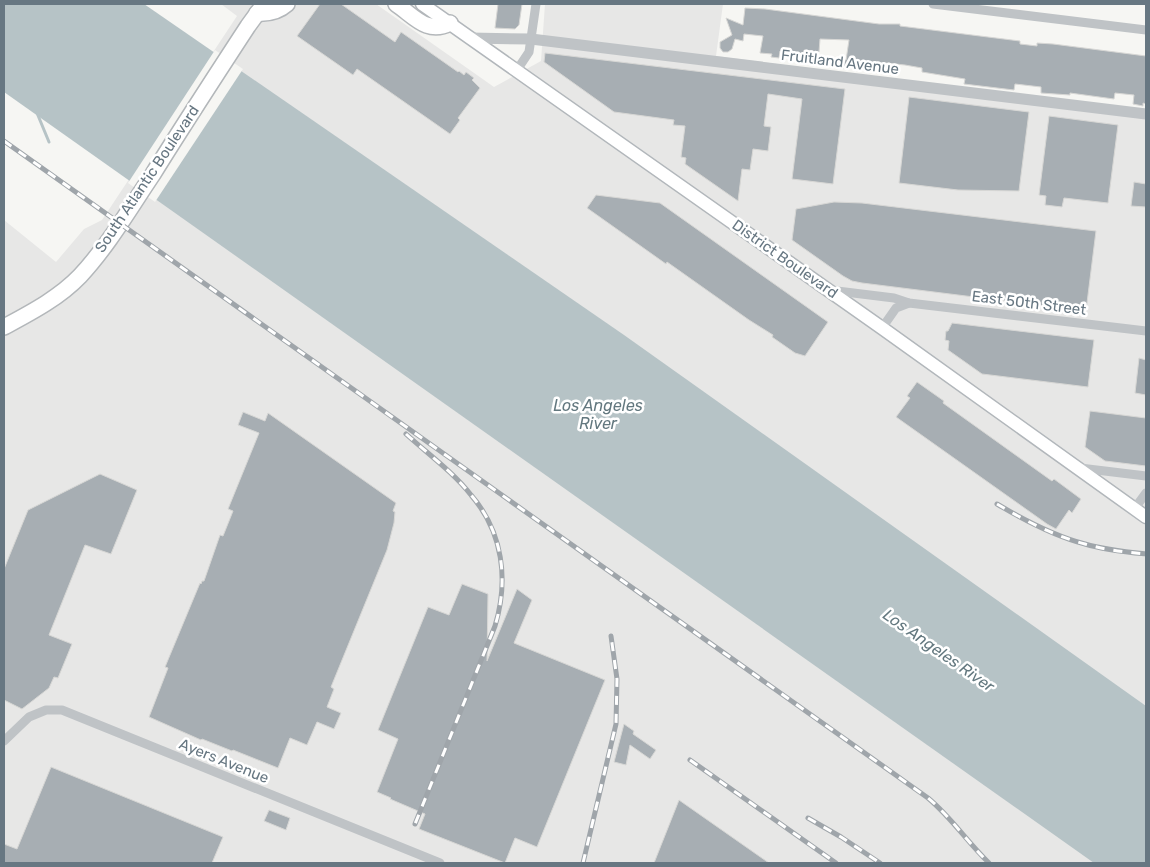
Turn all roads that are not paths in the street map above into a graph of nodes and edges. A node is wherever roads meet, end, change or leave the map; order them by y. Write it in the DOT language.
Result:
graph roads {
  1 [pos="287,4"];
  2 [pos="396,4"];
  3 [pos="422,4"];
  4 [pos="536,4"];
  5 [pos="933,4"];
  6 [pos="260,8"];
  7 [pos="450,23"];
  8 [pos="1146,30"];
  9 [pos="469,38"];
  10 [pos="531,38"];
  11 [pos="517,70"];
  12 [pos="1146,114"];
  13 [pos="829,290"];
  14 [pos="909,303"];
  15 [pos="4,327"];
  16 [pos="882,328"];
  17 [pos="1146,331"];
  18 [pos="1079,467"];
  19 [pos="1146,476"];
  20 [pos="1146,494"];
  21 [pos="1135,508"];
  22 [pos="1146,516"];
  23 [pos="4,741"];
  24 [pos="440,863"];
  1 -- 6 [label="main road"];
  2 -- 7 [label="main road"];
  3 -- 7 [label="main road, District Boulevard"];
  4 -- 10 [label="street"];
  5 -- 8 [label="street"];
  6 -- 15 [label="main road, South Atlantic Boulevard"];
  7 -- 9 [label="main road, District Boulevard"];
  9 -- 10 [label="street, Fruitland Avenue"];
  9 -- 11 [label="main road, District Boulevard"];
  10 -- 11 [label="street"];
  10 -- 12 [label="street, Fruitland Avenue"];
  11 -- 13 [label="main road, District Boulevard"];
  13 -- 14 [label="street, East 50th Street"];
  13 -- 16 [label="main road, District Boulevard"];
  14 -- 16 [label="street"];
  14 -- 17 [label="street, East 50th Street"];
  16 -- 18 [label="main road, District Boulevard"];
  18 -- 19 [label="street"];
  18 -- 21 [label="main road, District Boulevard"];
  20 -- 21 [label="street"];
  21 -- 22 [label="main road, District Boulevard"];
  23 -- 24 [label="street, Ayers Avenue"];
}
